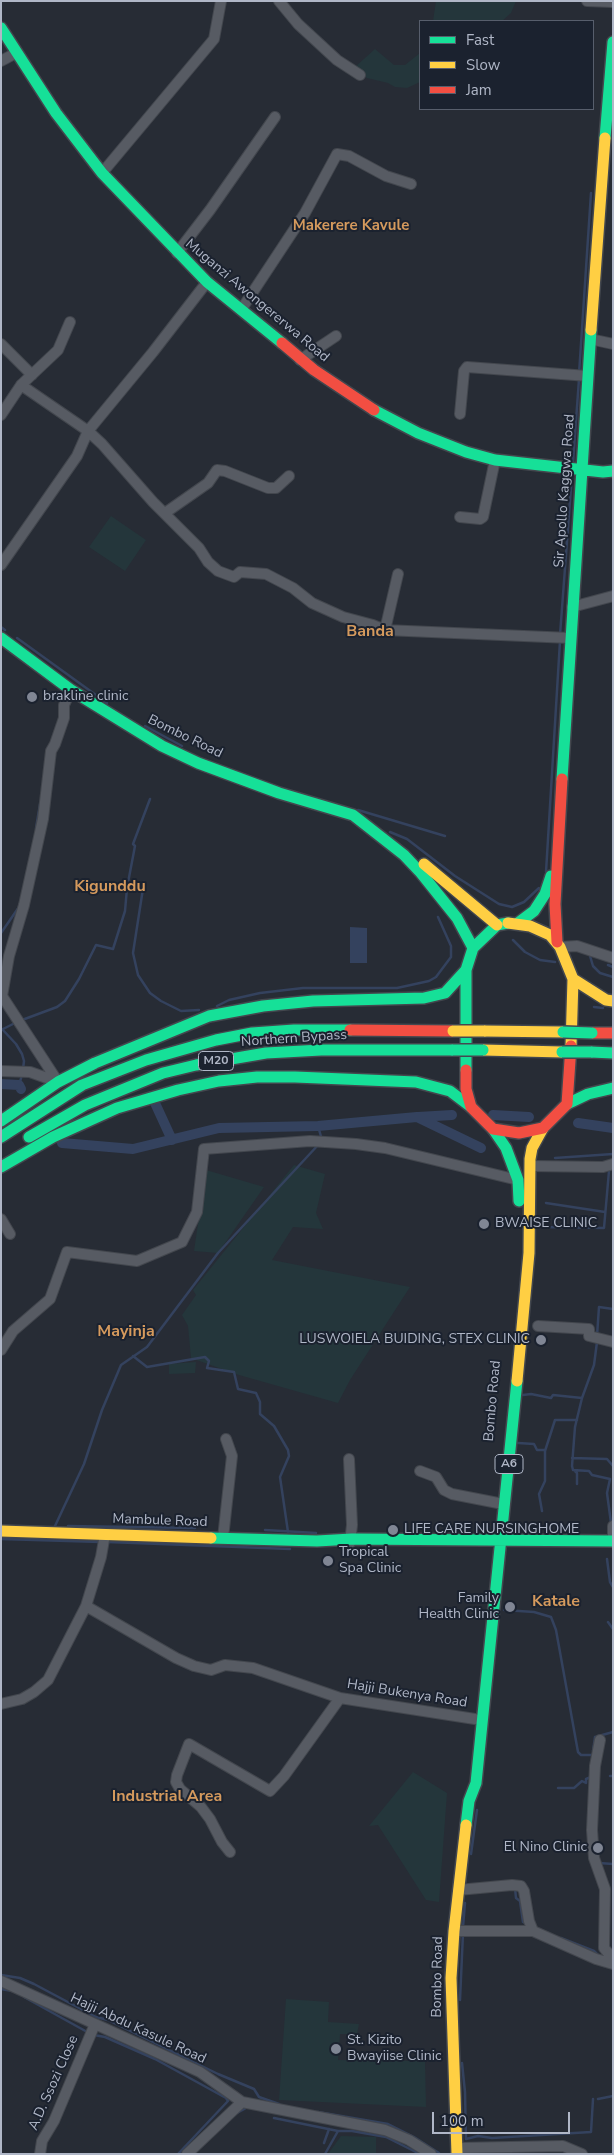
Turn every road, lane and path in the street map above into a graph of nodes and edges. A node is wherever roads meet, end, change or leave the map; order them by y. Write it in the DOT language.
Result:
graph roads {
  1 [pos="221,1"];
  2 [pos="279,1"];
  3 [pos="587,1"];
  4 [pos="613,2"];
  5 [pos="1,28"];
  6 [pos="613,42"];
  7 [pos="612,50"];
  8 [pos="16,53"];
  9 [pos="1,61"];
  10 [pos="360,75"];
  11 [pos="275,117"];
  12 [pos="608,142"];
  13 [pos="102,173"];
  14 [pos="411,184"];
  15 [pos="600,192"];
  16 [pos="613,194"];
  17 [pos="177,253"];
  18 [pos="207,282"];
  19 [pos="241,310"];
  20 [pos="70,322"];
  21 [pos="336,336"];
  22 [pos="590,339"];
  23 [pos="1,344"];
  24 [pos="613,344"];
  25 [pos="300,360"];
  26 [pos="32,375"];
  27 [pos="588,376"];
  28 [pos="21,385"];
  29 [pos="460,414"];
  30 [pos="1,415"];
  31 [pos="88,432"];
  32 [pos="495,460"];
  33 [pos="581,470"];
  34 [pos="613,471"];
  35 [pos="288,476"];
  36 [pos="165,513"];
  37 [pos="460,517"];
  38 [pos="1,565"];
  39 [pos="398,574"];
  40 [pos="613,596"];
  41 [pos="572,607"];
  42 [pos="385,630"];
  43 [pos="1,638"];
  44 [pos="570,638"];
  45 [pos="71,690"];
  46 [pos="373,830"];
  47 [pos="558,857"];
  48 [pos="518,923"];
  49 [pos="498,926"];
  50 [pos="559,945"];
  51 [pos="473,948"];
  52 [pos="613,958"];
  53 [pos="466,970"];
  54 [pos="573,979"];
  55 [pos="613,1001"];
  56 [pos="613,1033"];
  57 [pos="613,1053"];
  58 [pos="1,1071"];
  59 [pos="58,1082"];
  60 [pos="613,1088"];
  61 [pos="567,1104"];
  62 [pos="471,1107"];
  63 [pos="1,1121"];
  64 [pos="543,1128"];
  65 [pos="493,1129"];
  66 [pos="1,1137"];
  67 [pos="1,1159"];
  68 [pos="613,1164"];
  69 [pos="530,1166"];
  70 [pos="1,1167"];
  71 [pos="518,1180"];
  72 [pos="1,1219"];
  73 [pos="10,1234"];
  74 [pos="538,1326"];
  75 [pos="613,1342"];
  76 [pos="1,1350"];
  77 [pos="226,1439"];
  78 [pos="349,1460"];
  79 [pos="420,1471"];
  80 [pos="498,1503"];
  81 [pos="613,1526"];
  82 [pos="1,1531"];
  83 [pos="105,1534"];
  84 [pos="224,1538"];
  85 [pos="613,1541"];
  86 [pos="350,1543"];
  87 [pos="497,1546"];
  88 [pos="613,1550"];
  89 [pos="86,1606"];
  90 [pos="340,1698"];
  91 [pos="1,1704"];
  92 [pos="475,1719"];
  93 [pos="600,1740"];
  94 [pos="469,1801"];
  95 [pos="230,1852"];
  96 [pos="458,1890"];
  97 [pos="454,1931"];
  98 [pos="533,1931"];
  99 [pos="613,1959"];
  100 [pos="613,1964"];
  101 [pos="1,1981"];
  102 [pos="95,2024"];
  103 [pos="242,2102"];
  104 [pos="457,2151"];
  105 [pos="40,2154"];
  106 [pos="187,2154"];
  107 [pos="431,2154"];
  108 [pos="582,2154"];
  1 -- 13 [label="street"];
  2 -- 10 [label="street"];
  3 -- 4 [label="street"];
  5 -- 8 [label="main road, Muganzi Awongererwa Road"];
  6 -- 7 [label="main road, Sir Apollo Kaggwa Road"];
  7 -- 12 [label="main road, Sir Apollo Kaggwa Road"];
  8 -- 9 [label="street"];
  8 -- 13 [label="main road, Muganzi Awongererwa Road"];
  11 -- 17 [label="street"];
  12 -- 15 [label="main road, Sir Apollo Kaggwa Road"];
  13 -- 17 [label="main road, Muganzi Awongererwa Road"];
  14 -- 19 [label="street"];
  15 -- 16 [label="street"];
  15 -- 22 [label="main road, Sir Apollo Kaggwa Road"];
  17 -- 18 [label="main road, Muganzi Awongererwa Road"];
  18 -- 19 [label="main road, Muganzi Awongererwa Road"];
  18 -- 31 [label="street"];
  19 -- 25 [label="main road, Muganzi Awongererwa Road"];
  20 -- 26 [label="street"];
  21 -- 25 [label="street"];
  22 -- 24 [label="street"];
  22 -- 27 [label="main road, Sir Apollo Kaggwa Road"];
  23 -- 26 [label="street"];
  25 -- 32 [label="main road, Muganzi Awongererwa Road"];
  26 -- 28 [label="street"];
  27 -- 29 [label="street"];
  27 -- 33 [label="main road, Sir Apollo Kaggwa Road"];
  28 -- 30 [label="street"];
  28 -- 31 [label="street"];
  31 -- 36 [label="street"];
  31 -- 38 [label="street"];
  32 -- 33 [label="main road, Muganzi Awongererwa Road"];
  32 -- 37 [label="street"];
  33 -- 34 [label="main road, Muganzi Awongererwa Road"];
  33 -- 41 [label="main road, Sir Apollo Kaggwa Road"];
  35 -- 36 [label="street"];
  36 -- 42 [label="street"];
  39 -- 42 [label="street"];
  40 -- 41 [label="street"];
  41 -- 44 [label="main road, Sir Apollo Kaggwa Road"];
  42 -- 44 [label="street"];
  43 -- 45 [label="main road, Bombo Road"];
  44 -- 47 [label="main road, Sir Apollo Kaggwa Road"];
  45 -- 46 [label="main road, Bombo Road"];
  45 -- 59 [label="street"];
  46 -- 49 [label="main road, Bombo Road"];
  46 -- 51 [label="main road, Bombo Road"];
  47 -- 48 [label="main road"];
  47 -- 50 [label="main road, Sir Apollo Kaggwa Road"];
  48 -- 49 [label="main road"];
  48 -- 50 [label="main road"];
  49 -- 51 [label="main road"];
  50 -- 52 [label="street"];
  50 -- 54 [label="main road, Sir Apollo Kaggwa Road"];
  51 -- 53 [label="main road"];
  53 -- 59 [label="main road"];
  53 -- 62 [label="main road"];
  54 -- 55 [label="main road"];
  54 -- 61 [label="main road"];
  56 -- 66 [label="main road, Northern Bypass / M20, bridge"];
  57 -- 67 [label="main road, Northern Bypass / M20, bridge"];
  58 -- 59 [label="street"];
  59 -- 63 [label="main road"];
  60 -- 61 [label="main road"];
  61 -- 64 [label="main road"];
  62 -- 65 [label="main road, Bombo Road"];
  62 -- 70 [label="main road, Bombo Road"];
  64 -- 65 [label="main road"];
  64 -- 69 [label="main road, Bombo Road / A6"];
  65 -- 71 [label="main road, Bombo Road / A6"];
  68 -- 69 [label="street"];
  69 -- 87 [label="main road, Bombo Road / A6"];
  71 -- 76 [label="street"];
  71 -- 80 [label="main road, Bombo Road / A6"];
  72 -- 73 [label="street"];
  74 -- 75 [label="street"];
  77 -- 84 [label="street"];
  78 -- 86 [label="street"];
  79 -- 80 [label="street"];
  80 -- 87 [label="main road, Bombo Road"];
  81 -- 85 [label="street"];
  82 -- 83 [label="main road, Mambule Road"];
  83 -- 84 [label="main road, Mambule Road"];
  83 -- 89 [label="street"];
  84 -- 86 [label="main road, Mambule Road"];
  85 -- 87 [label="main road"];
  86 -- 87 [label="main road, Mambule Road"];
  87 -- 88 [label="main road"];
  87 -- 92 [label="main road, Bombo Road / A6"];
  87 -- 94 [label="main road, Bombo Road / A6"];
  89 -- 90 [label="street, Hajji Bukenya Road"];
  89 -- 91 [label="street"];
  90 -- 92 [label="street, Hajji Bukenya Road"];
  90 -- 95 [label="street"];
  92 -- 94 [label="main road, Bombo Road / A6"];
  93 -- 99 [label="street"];
  94 -- 96 [label="main road, Bombo Road"];
  96 -- 97 [label="main road, Bombo Road"];
  96 -- 98 [label="street"];
  97 -- 98 [label="street"];
  97 -- 104 [label="main road, Bombo Road"];
  98 -- 100 [label="street"];
  101 -- 102 [label="street, Hajji Abdu Kasule Road"];
  102 -- 103 [label="street, Hajji Abdu Kasule Road"];
  102 -- 105 [label="street, A.D. Ssozi Close"];
  103 -- 106 [label="street"];
  103 -- 107 [label="street, Hajji Abdu Kasule Road"];
  104 -- 108 [label="street"];
}
